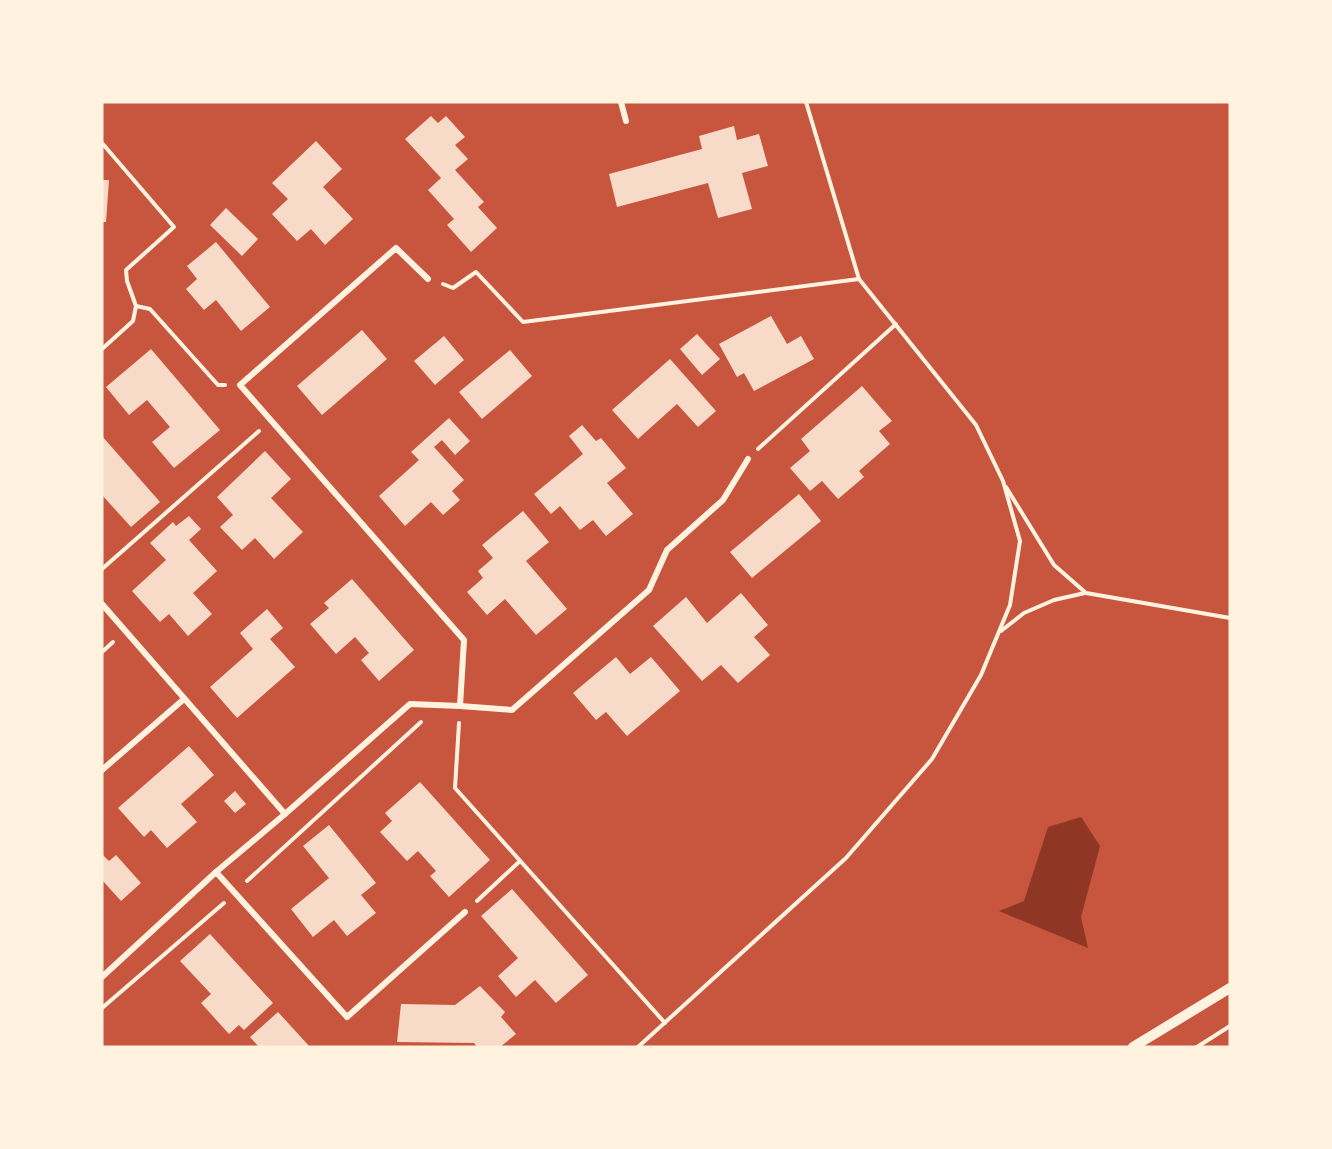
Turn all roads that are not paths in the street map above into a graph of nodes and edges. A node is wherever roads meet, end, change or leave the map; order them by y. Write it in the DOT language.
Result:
graph roads {
  1 [pos="621,102"];
  2 [pos="626,121"];
  3 [pos="428,279"];
  4 [pos="748,459"];
  5 [pos="102,604"];
  6 [pos="184,699"];
  7 [pos="460,706"];
  8 [pos="102,770"];
  9 [pos="285,814"];
  10 [pos="216,872"];
  11 [pos="465,912"];
  12 [pos="102,977"];
  13 [pos="1230,988"];
  14 [pos="1133,1047"];
  1 -- 2 [label="street"];
  3 -- 7 [label="street"];
  4 -- 7 [label="street"];
  5 -- 6 [label="street"];
  6 -- 8 [label="street"];
  6 -- 9 [label="street"];
  7 -- 9 [label="street"];
  9 -- 10 [label="street"];
  10 -- 11 [label="street"];
  10 -- 12 [label="street"];
  13 -- 14 [label="street"];
}
